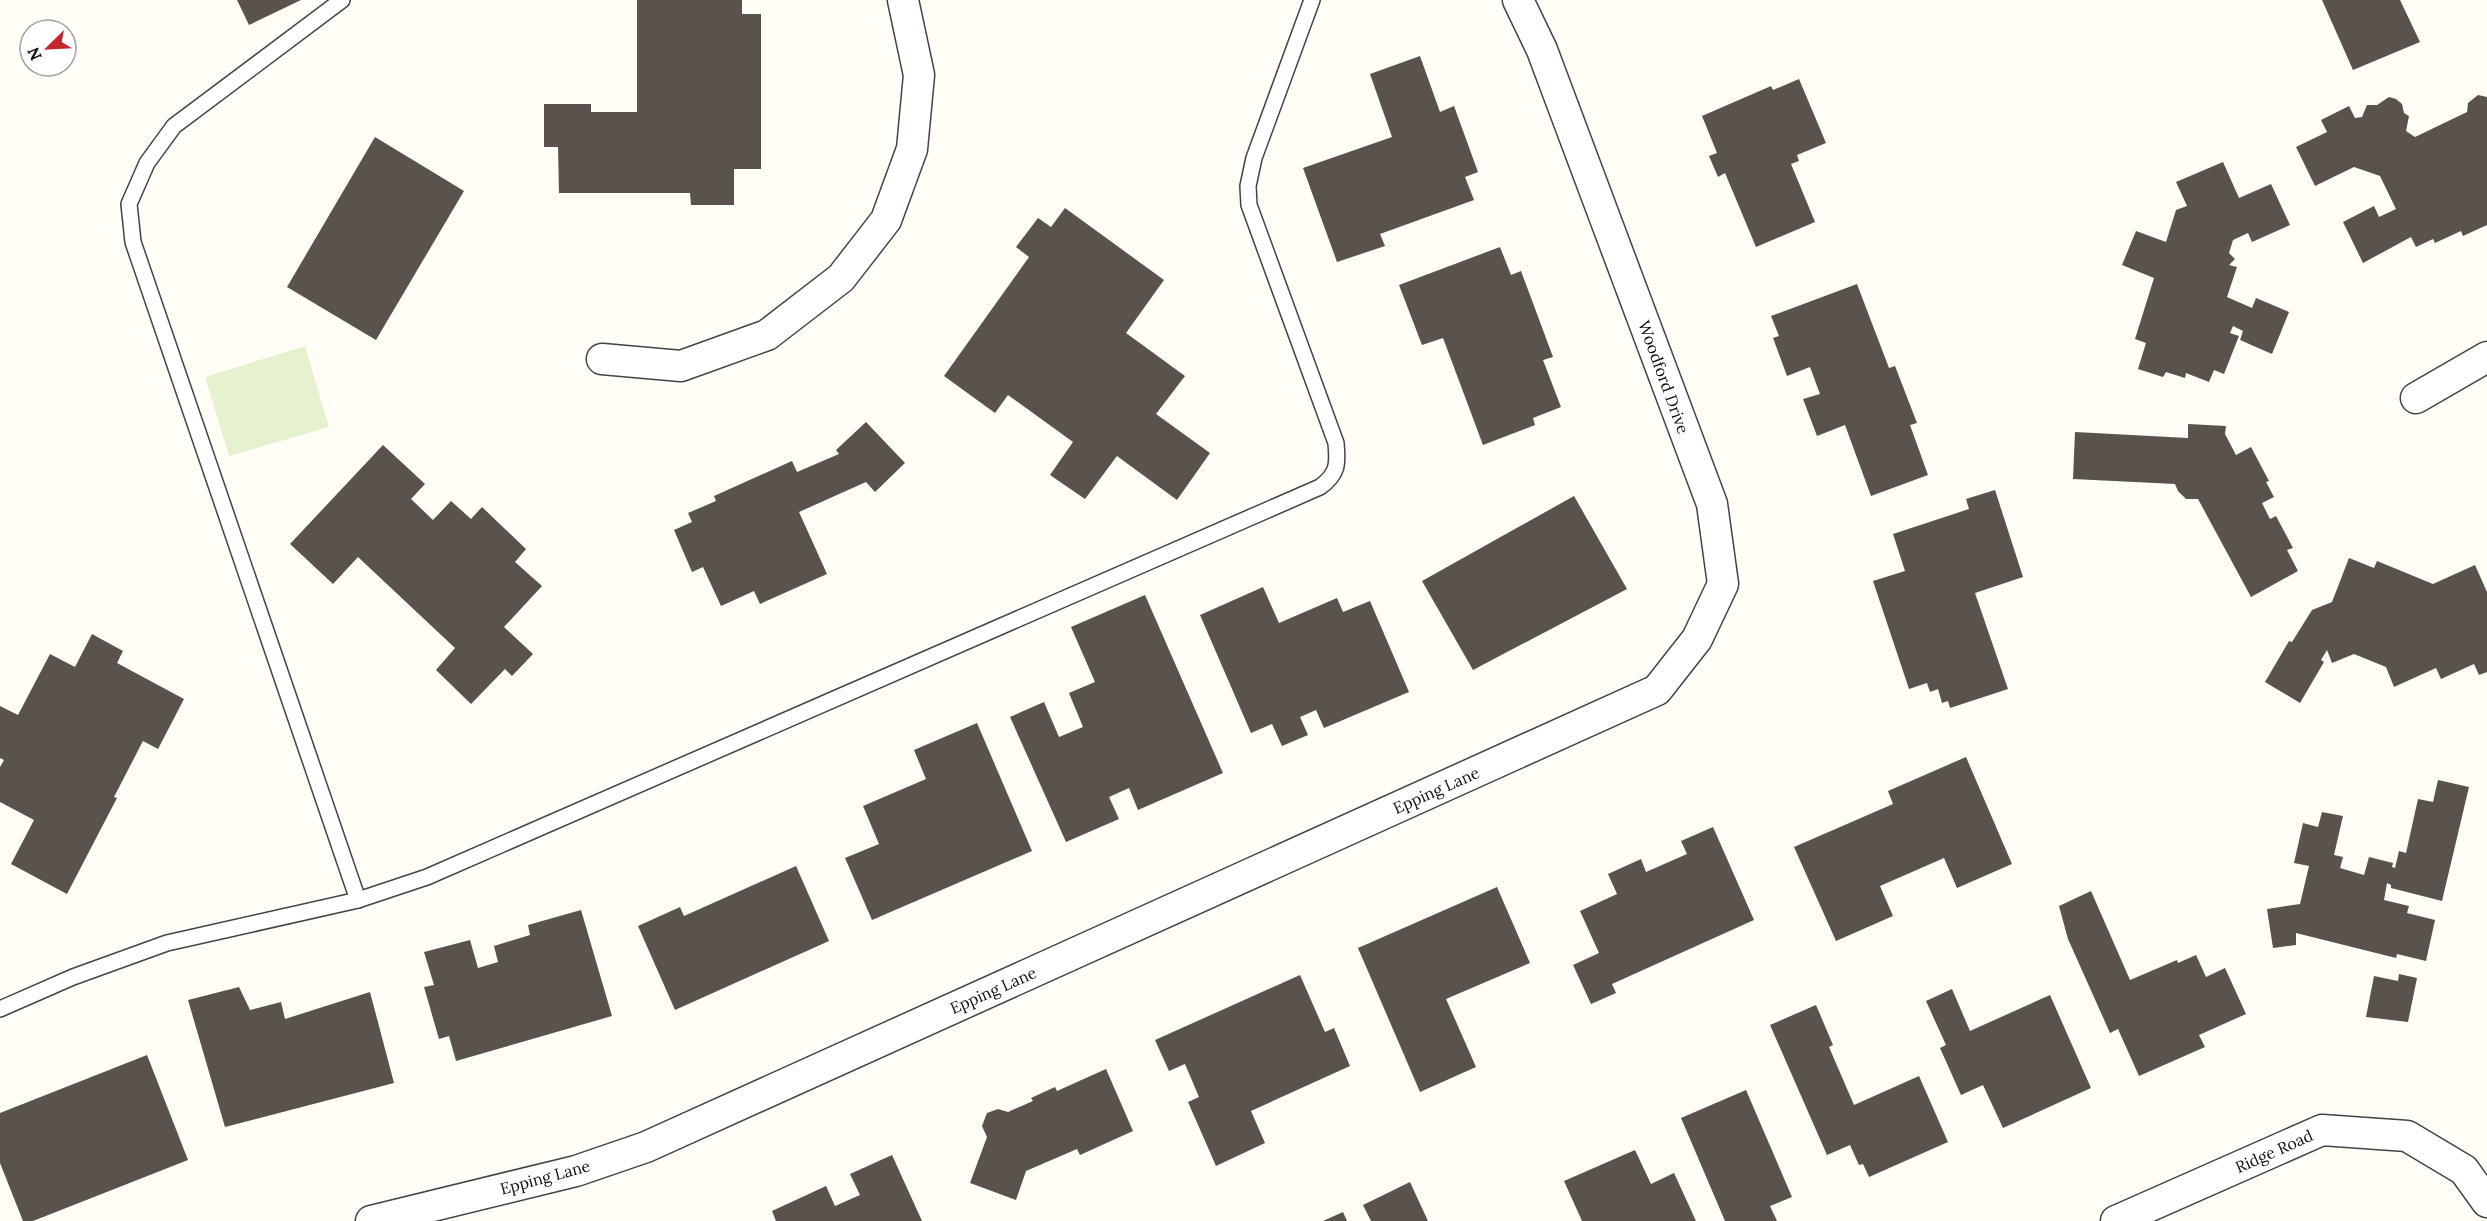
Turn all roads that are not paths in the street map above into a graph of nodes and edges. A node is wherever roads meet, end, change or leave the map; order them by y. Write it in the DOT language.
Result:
graph roads {
  1 [pos="342,0"];
  2 [pos="903,0"];
  3 [pos="1312,0"];
  4 [pos="1518,0"];
  5 [pos="2487,357"];
  6 [pos="602,359"];
  7 [pos="2416,398"];
  8 [pos="1600,716"];
  9 [pos="358,900"];
  10 [pos="0,1009"];
  11 [pos="2487,1202"];
  12 [pos="371,1221"];
  13 [pos="2116,1221"];
  1 -- 9 [label="lane"];
  2 -- 6 [label="street"];
  3 -- 9 [label="lane"];
  4 -- 8 [label="street, Woodford Drive"];
  5 -- 7 [label="street"];
  8 -- 12 [label="street, Epping Lane"];
  9 -- 10 [label="lane"];
  11 -- 13 [label="street, Ridge Road"];
}
